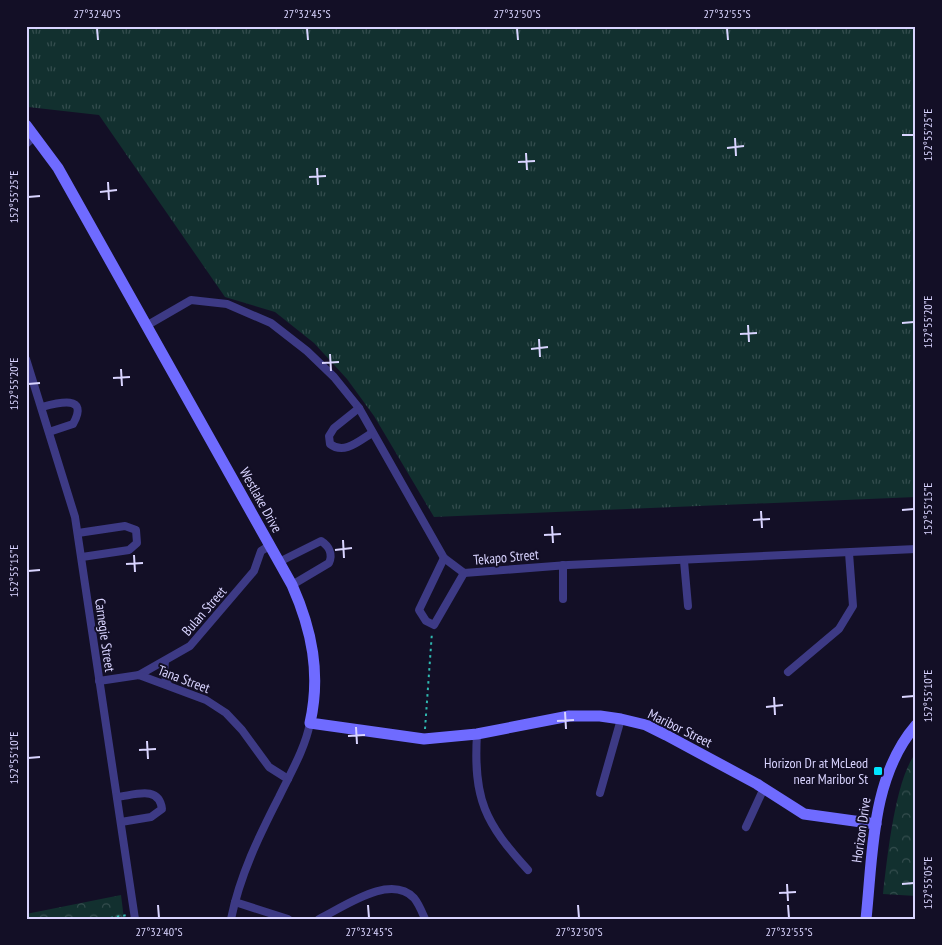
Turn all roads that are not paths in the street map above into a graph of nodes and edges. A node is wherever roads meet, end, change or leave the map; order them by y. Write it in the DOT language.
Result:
graph roads {
  1 [pos="26,125"];
  2 [pos="35,136"];
  3 [pos="26,144"];
  4 [pos="146,326"];
  5 [pos="26,359"];
  6 [pos="42,407"];
  7 [pos="359,408"];
  8 [pos="50,432"];
  9 [pos="372,433"];
  10 [pos="78,533"];
  11 [pos="269,546"];
  12 [pos="916,549"];
  13 [pos="849,553"];
  14 [pos="82,557"];
  15 [pos="444,558"];
  16 [pos="684,561"];
  17 [pos="279,562"];
  18 [pos="563,565"];
  19 [pos="464,573"];
  20 [pos="292,585"];
  21 [pos="563,599"];
  22 [pos="688,606"];
  23 [pos="165,661"];
  24 [pos="788,672"];
  25 [pos="139,675"];
  26 [pos="99,681"];
  27 [pos="168,685"];
  28 [pos="620,719"];
  29 [pos="310,723"];
  30 [pos="916,725"];
  31 [pos="477,734"];
  32 [pos="288,779"];
  33 [pos="764,788"];
  34 [pos="600,793"];
  35 [pos="117,797"];
  36 [pos="121,822"];
  37 [pos="876,824"];
  38 [pos="746,827"];
  39 [pos="528,870"];
  40 [pos="235,902"];
  41 [pos="135,916"];
  42 [pos="231,919"];
  43 [pos="288,919"];
  44 [pos="319,919"];
  45 [pos="425,919"];
  46 [pos="866,919"];
  1 -- 2 [label="street, Westlake Drive"];
  2 -- 3 [label="street"];
  2 -- 4 [label="street, Westlake Drive"];
  4 -- 7 [label="street, Tekapo Street"];
  4 -- 11 [label="street, Westlake Drive"];
  5 -- 6 [label="street, Carnegie Street"];
  6 -- 8 [label="street, Carnegie Street"];
  6 -- 8 [label="street"];
  7 -- 9 [label="street, Tekapo Street"];
  7 -- 9 [label="street"];
  8 -- 10 [label="street, Carnegie Street"];
  9 -- 15 [label="street, Tekapo Street"];
  10 -- 14 [label="street, Carnegie Street"];
  10 -- 14 [label="street"];
  11 -- 17 [label="street, Westlake Drive"];
  11 -- 23 [label="street, Bulan Street"];
  12 -- 13 [label="street, Tekapo Street"];
  13 -- 16 [label="street, Tekapo Street"];
  13 -- 24 [label="street"];
  14 -- 26 [label="street, Carnegie Street"];
  15 -- 19 [label="street, Tekapo Street"];
  15 -- 19 [label="street"];
  16 -- 18 [label="street, Tekapo Street"];
  16 -- 22 [label="street"];
  17 -- 20 [label="street, Westlake Drive"];
  17 -- 20 [label="street"];
  18 -- 19 [label="street, Tekapo Street"];
  18 -- 21 [label="street"];
  20 -- 29 [label="street, Westlake Drive"];
  23 -- 25 [label="street, Bulan Street"];
  23 -- 27 [label="street"];
  25 -- 26 [label="street, Tana Street"];
  25 -- 27 [label="street, Tana Street"];
  26 -- 35 [label="street, Carnegie Street"];
  27 -- 32 [label="street, Tana Street"];
  28 -- 31 [label="street, Maribor Street"];
  28 -- 33 [label="street, Maribor Street"];
  28 -- 34 [label="street"];
  29 -- 31 [label="street, Maribor Street"];
  29 -- 32 [label="street, Westlake Drive"];
  30 -- 37 [label="street, Horizon Drive"];
  31 -- 39 [label="street"];
  32 -- 40 [label="street, Westlake Drive"];
  33 -- 37 [label="street, Maribor Street"];
  33 -- 38 [label="street"];
  35 -- 36 [label="street, Carnegie Street"];
  35 -- 36 [label="street"];
  36 -- 41 [label="street, Carnegie Street"];
  37 -- 46 [label="street, Horizon Drive"];
  40 -- 42 [label="street, Westlake Drive"];
  40 -- 43 [label="street"];
  44 -- 45 [label="street"];
}
